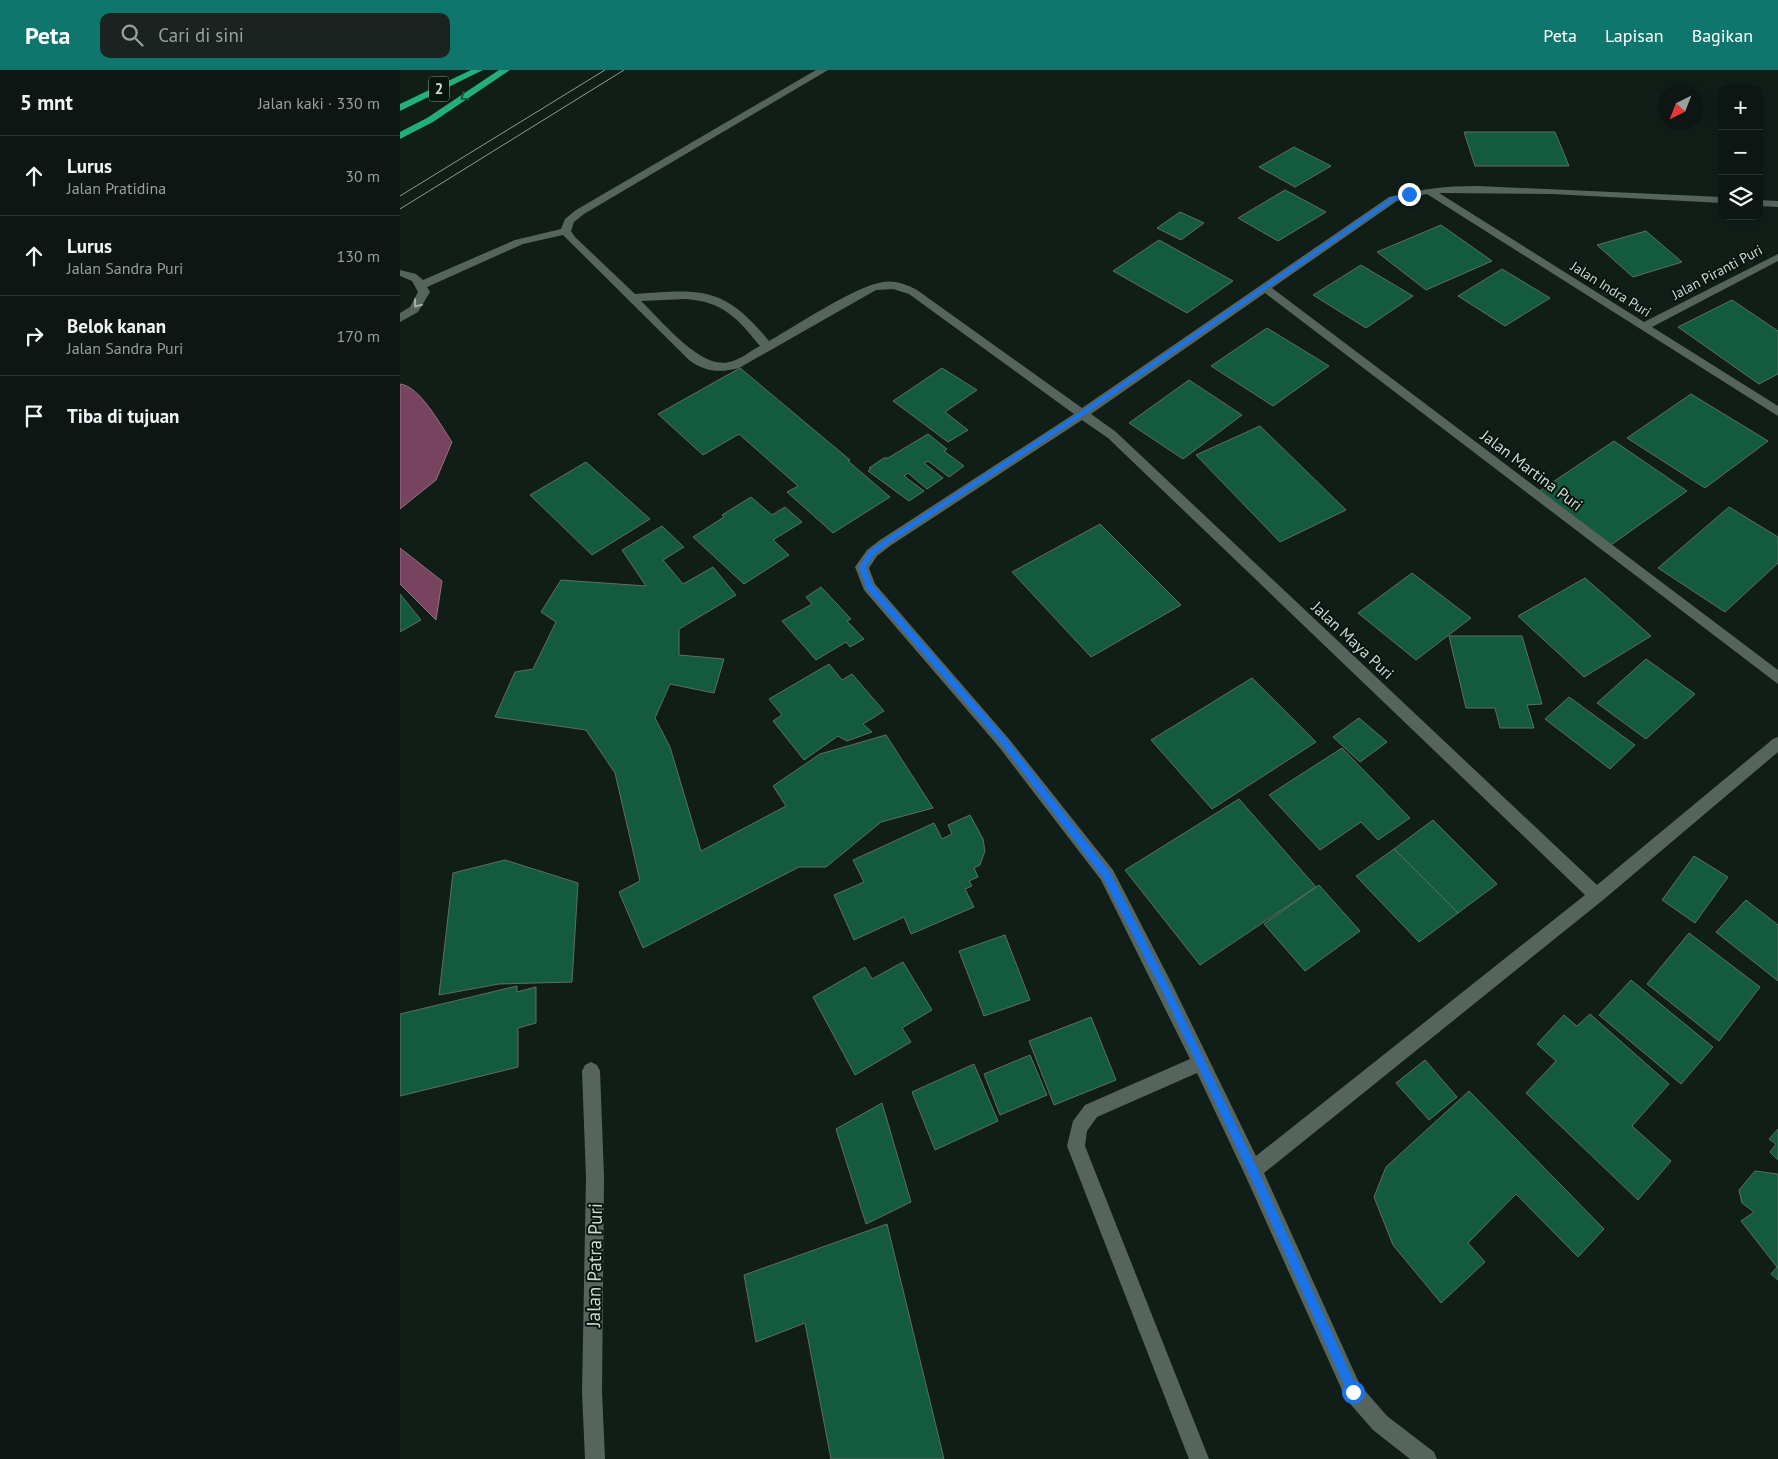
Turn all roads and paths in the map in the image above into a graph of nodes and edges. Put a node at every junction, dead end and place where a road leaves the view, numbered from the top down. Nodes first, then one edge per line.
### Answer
1 (478, 70) edge
2 (505, 70) edge
3 (823, 70) edge
4 (400, 108) edge
5 (400, 136) edge
6 (1429, 191) junction
7 (1718, 200) edge
8 (1763, 202) edge
9 (1778, 204) edge
10 (566, 231) junction
11 (1778, 257) edge
12 (400, 274) edge
13 (422, 285) junction
14 (1266, 288) junction
15 (632, 298) junction
16 (400, 318) edge
17 (1644, 327) junction
18 (767, 347) junction
19 (1778, 412) edge
20 (1082, 414) junction
21 (1778, 678) edge
22 (1778, 743) edge
23 (1597, 895) junction
24 (1200, 1063) junction
25 (592, 1071) dead end
26 (1252, 1170) junction
27 (595, 1459) edge
28 (1199, 1459) edge
29 (1427, 1459) edge

1 - 4 highway, 2
2 -> 5 highway
3 - 10 street
6 - 7 street
6 - 14 street
6 - 17 street, Jalan Indra Puri
8 - 9 street
10 - 13 street
10 - 15 street, Jalan Maya Puri
11 - 17 street, Jalan Piranti Puri
12 - 13 street
13 -> 16 street
14 - 20 street
14 - 21 street, Jalan Martina Puri
15 - 18 street
15 - 18 street, Jalan Maya Puri
17 - 19 street, Jalan Indra Puri
18 - 20 street, Jalan Maya Puri
20 - 23 street, Jalan Maya Puri
20 - 24 street
22 - 23 street
23 - 26 street
24 - 26 street
24 - 28 street
25 - 27 street, Jalan Patra Puri
26 - 29 street

